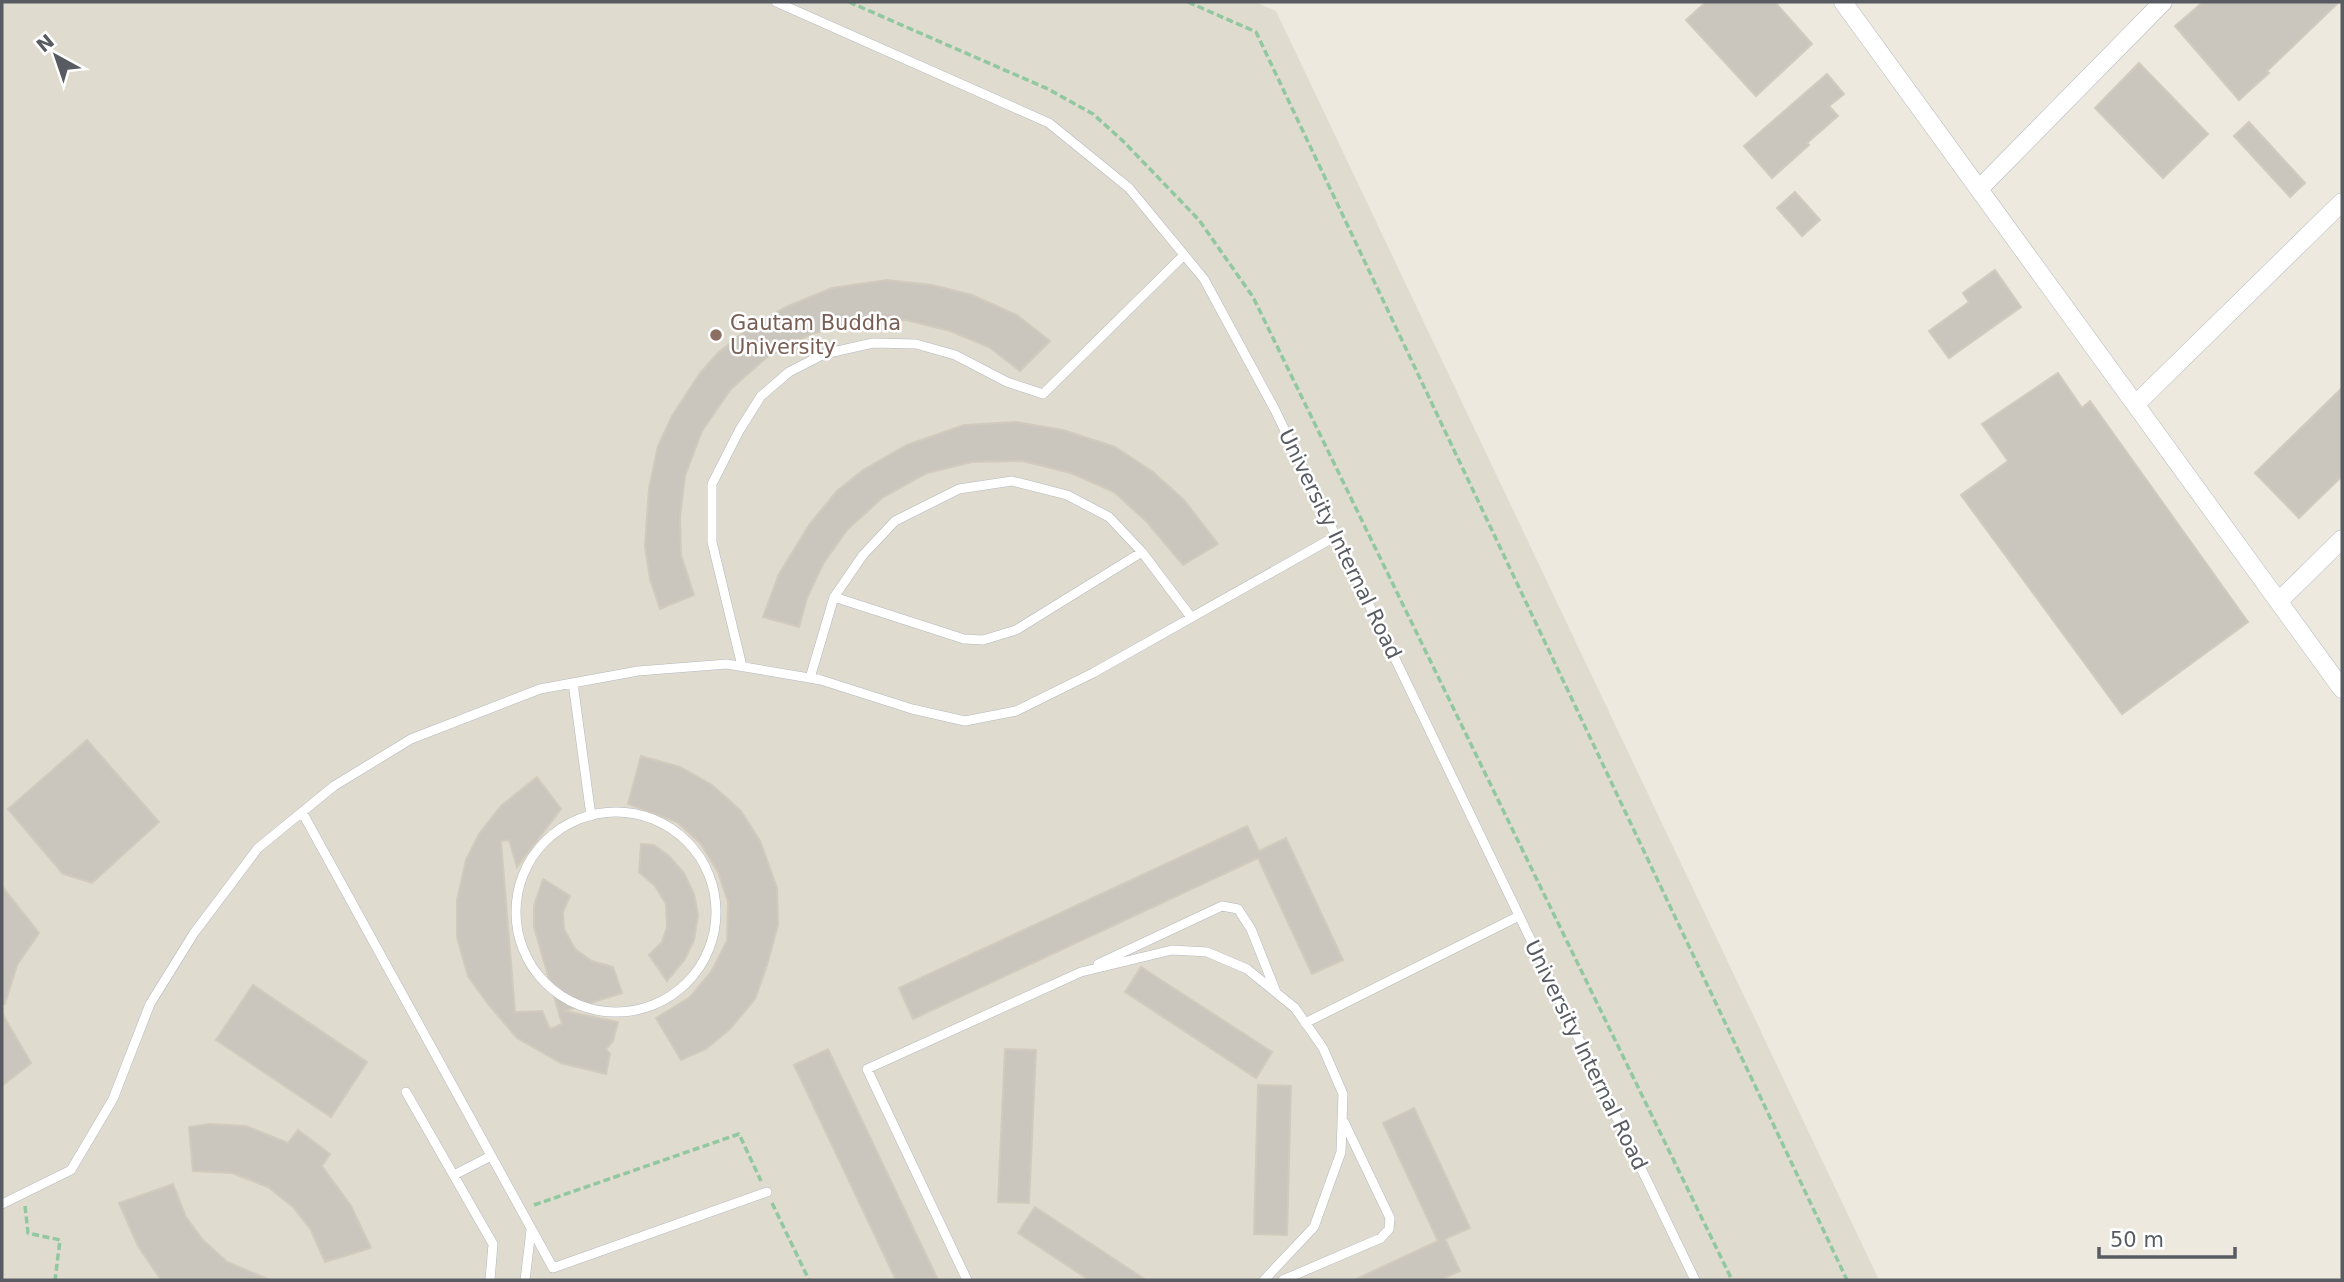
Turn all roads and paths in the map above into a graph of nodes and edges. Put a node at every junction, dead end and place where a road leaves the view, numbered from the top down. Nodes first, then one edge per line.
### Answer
1 (776, 2) edge
2 (1188, 2) edge
3 (1843, 2) edge
4 (2164, 2) edge
5 (1979, 188) junction
6 (2342, 202) edge
7 (1184, 255) junction
8 (2136, 404) junction
9 (1336, 536) junction
10 (2342, 539) edge
11 (1142, 552) junction
12 (834, 597) junction
13 (2279, 601) junction
14 (1191, 617) junction
15 (742, 666) junction
16 (810, 678) junction
17 (573, 683) junction
18 (2342, 689) edge
19 (302, 812) junction
20 (591, 816) junction
21 (1519, 916) junction
22 (1081, 972) junction
23 (1276, 992) junction
24 (1305, 1023) junction
25 (406, 1092) dead end
26 (1342, 1119) junction
27 (491, 1156) junction
28 (454, 1175) junction
29 (767, 1192) junction
30 (23, 1194) junction
31 (2, 1204) edge
32 (520, 1210) junction
33 (531, 1230) junction
34 (55, 1280) edge
35 (490, 1280) edge
36 (525, 1280) edge
37 (809, 1280) edge
38 (967, 1280) edge
39 (1264, 1280) edge
40 (1283, 1280) edge
41 (1695, 1280) edge
42 (1847, 1280) edge

1 - 7 lane, University Internal Road
2 - 42 path
3 - 5 street
4 - 5 street
5 - 8 street
6 - 8 street
7 - 9 lane, University Internal Road
7 - 15 lane
8 - 13 street
9 - 14 lane
9 - 21 lane, University Internal Road
10 - 13 street
11 - 12 lane
11 - 12 lane
11 - 14 lane
12 - 16 lane
13 - 18 street
14 - 16 lane
15 - 16 lane
15 - 17 lane
17 - 19 lane
17 - 20 lane
19 - 27 lane
19 - 30 lane
20 - 20 lane
21 - 24 lane
21 - 41 lane, University Internal Road
22 - 23 lane
22 - 23 lane
22 - 38 lane
23 - 24 lane
24 - 26 lane
25 - 28 lane
26 - 39 lane
26 - 40 lane
27 - 28 lane
27 - 32 lane
28 - 35 lane
29 - 32 path
29 - 33 lane
29 - 37 path
30 - 31 lane
30 - 34 path
32 - 33 lane
33 - 36 lane

